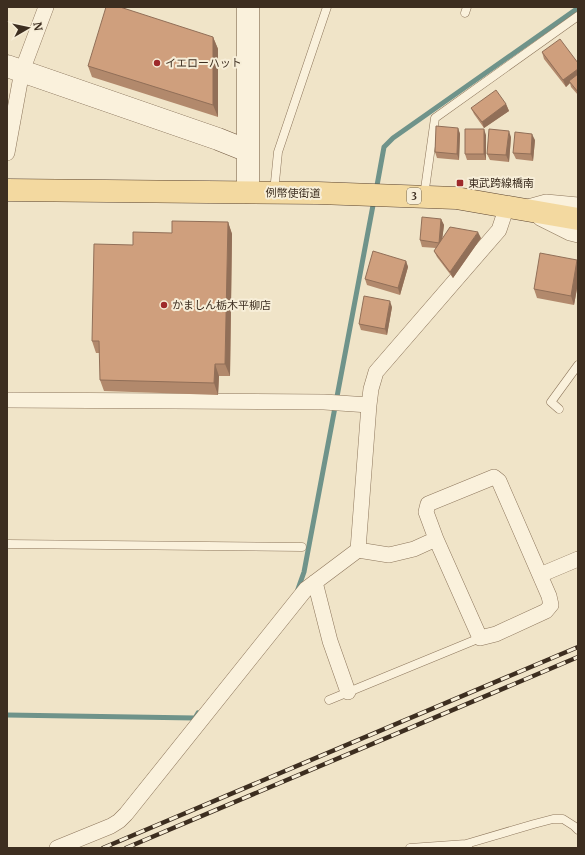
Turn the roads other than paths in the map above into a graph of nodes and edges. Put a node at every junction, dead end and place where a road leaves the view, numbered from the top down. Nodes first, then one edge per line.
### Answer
1 (46, 7) edge
2 (248, 7) edge
3 (327, 7) edge
4 (578, 16) edge
5 (15, 68) edge
6 (248, 151) junction
7 (7, 153) edge
8 (7, 190) edge
9 (248, 192) junction
10 (274, 192) junction
11 (424, 197) junction
12 (578, 205) edge
13 (513, 208) junction
14 (578, 219) edge
15 (578, 235) edge
16 (578, 365) edge
17 (7, 400) edge
18 (369, 404) junction
19 (559, 409) dead end
20 (436, 539) junction
21 (7, 544) edge
22 (302, 547) dead end
23 (358, 550) junction
24 (578, 558) edge
25 (540, 575) junction
26 (315, 582) junction
27 (480, 638) junction
28 (348, 692) junction
29 (328, 700) dead end
30 (578, 830) edge
31 (468, 846) edge
32 (57, 848) edge
33 (410, 848) edge

1 - 5 street
2 - 6 street
3 - 10 lane
4 - 11 lane
5 - 6 street
5 - 7 street
6 - 9 street
8 - 9 main road, 例幣使街道 / 3
9 - 10 main road, 例幣使街道 / 3
10 - 11 main road, 例幣使街道 / 3
11 - 13 main road, 例幣使街道 / 3
12 - 13 street
13 - 14 main road, 例幣使街道 / 3
13 - 15 street
13 - 18 street
16 - 19 lane
17 - 18 street
18 - 23 street
20 - 23 street
20 - 25 street
20 - 27 street
21 - 22 lane
23 - 26 street
24 - 25 street
25 - 27 street
26 - 28 street
26 - 32 street
27 - 28 lane
28 - 29 lane
30 - 31 lane
31 - 33 lane

